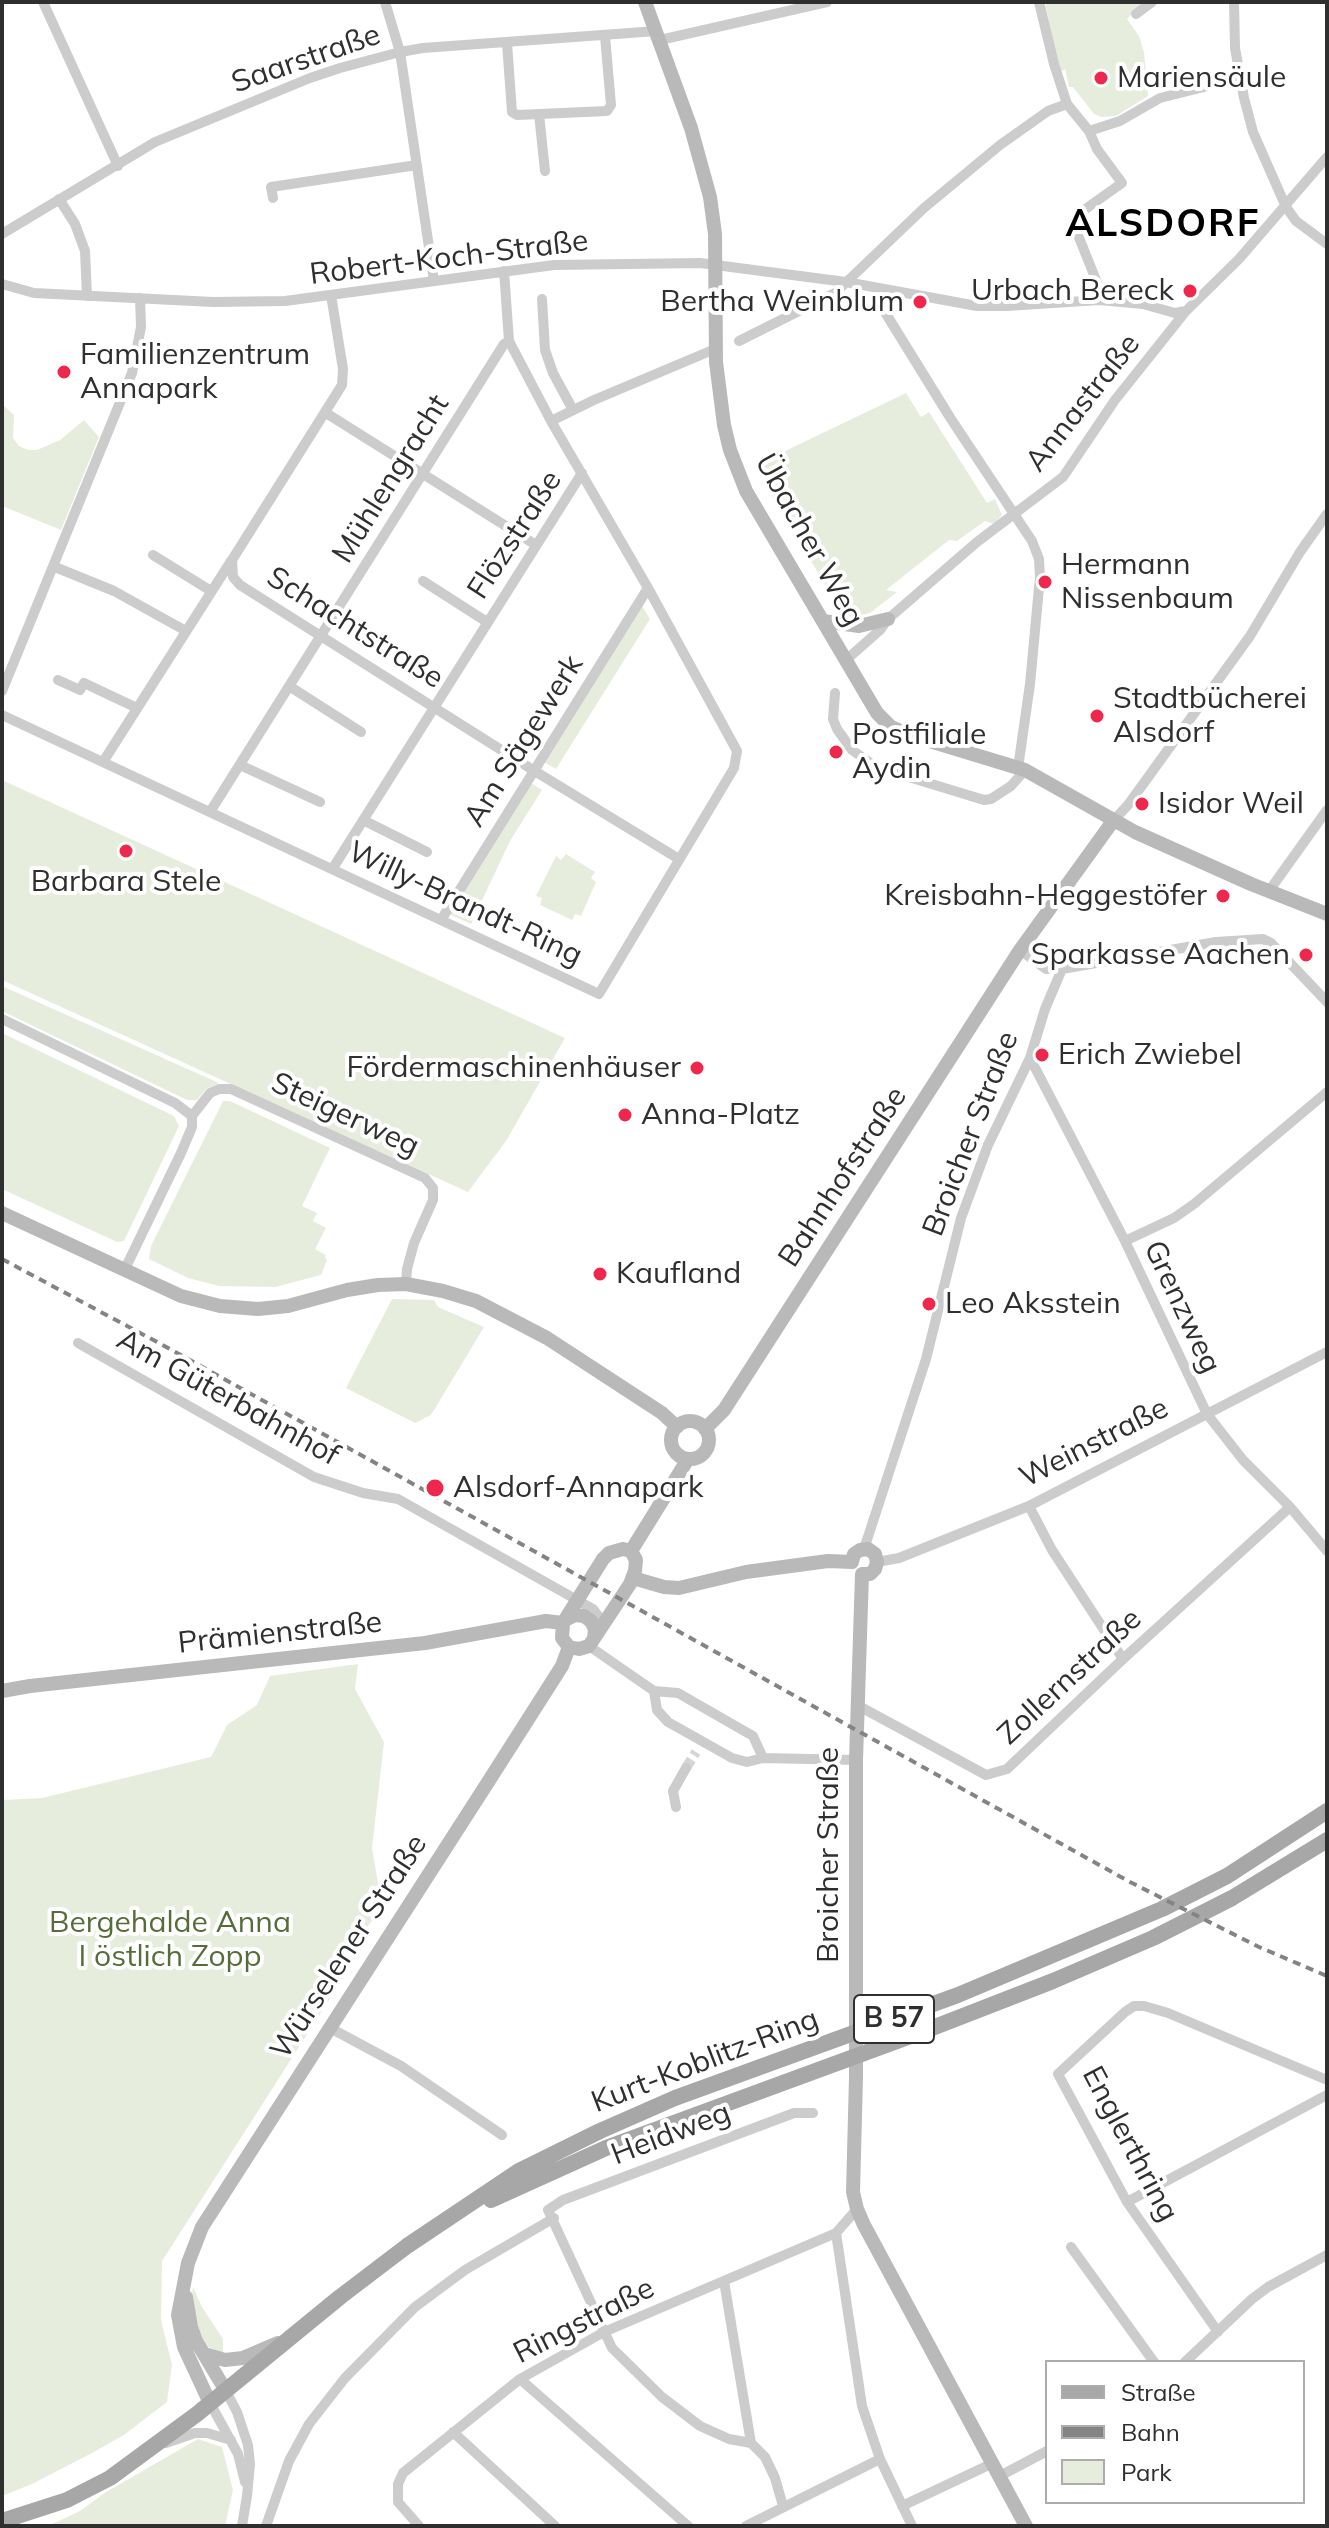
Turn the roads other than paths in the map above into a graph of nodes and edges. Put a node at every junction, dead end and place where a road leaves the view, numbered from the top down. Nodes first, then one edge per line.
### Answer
1 (43, 2) edge
2 (385, 2) edge
3 (645, 2) edge
4 (827, 2) edge
5 (1039, 2) edge
6 (1152, 2) edge
7 (1234, 2) edge
8 (1136, 14) dead end
9 (659, 35) junction
10 (605, 36) junction
11 (507, 43) junction
12 (400, 52) junction
13 (1240, 78) junction
14 (1067, 104) junction
15 (539, 114) junction
16 (1089, 131) junction
17 (1327, 157) edge
18 (417, 165) junction
19 (118, 166) junction
20 (545, 171) dead end
21 (273, 198) dead end
22 (59, 199) junction
23 (1286, 207) junction
24 (2, 234) edge
25 (1327, 244) edge
26 (715, 264) junction
27 (504, 271) junction
28 (434, 281) junction
29 (846, 282) junction
30 (2, 284) edge
31 (331, 295) junction
32 (87, 296) junction
33 (140, 298) junction
34 (542, 299) dead end
35 (1099, 300) junction
36 (883, 309) dead end
37 (1186, 311) junction
38 (509, 341) junction
39 (739, 341) dead end
40 (715, 349) junction
41 (573, 410) junction
42 (326, 413) junction
43 (551, 421) junction
44 (422, 473) junction
45 (582, 473) junction
46 (1327, 514) edge
47 (1014, 515) junction
48 (536, 545) junction
49 (153, 555) dead end
50 (232, 560) junction
51 (55, 567) junction
52 (423, 581) dead end
53 (648, 588) junction
54 (211, 591) junction
55 (888, 619) junction
56 (823, 621) junction
57 (487, 622) junction
58 (186, 631) junction
59 (322, 635) junction
60 (846, 660) junction
61 (58, 680) dead end
62 (289, 686) junction
63 (2, 691) edge
64 (835, 693) dead end
65 (434, 706) junction
66 (137, 708) junction
67 (2, 715) edge
68 (361, 732) dead end
69 (103, 762) junction
70 (240, 765) junction
71 (1022, 769) junction
72 (533, 770) junction
73 (320, 802) dead end
74 (210, 812) junction
75 (1325, 812) edge
76 (363, 820) junction
77 (1113, 821) junction
78 (427, 852) dead end
79 (679, 859) junction
80 (333, 868) junction
81 (1269, 891) junction
82 (1327, 914) edge
83 (441, 920) junction
84 (1020, 950) junction
85 (1062, 969) junction
86 (1327, 1002) edge
87 (2, 1019) edge
88 (1030, 1058) junction
89 (1327, 1092) edge
90 (192, 1116) junction
91 (2, 1213) edge
92 (1125, 1241) junction
93 (124, 1271) junction
94 (406, 1284) junction
95 (78, 1343) dead end
96 (1327, 1352) edge
97 (1207, 1414) junction
98 (677, 1427) junction
99 (705, 1429) junction
100 (688, 1459) junction
101 (1029, 1506) junction
102 (1290, 1507) junction
103 (864, 1549) junction
104 (631, 1551) junction
105 (1327, 1551) edge
106 (852, 1562) junction
107 (877, 1562) junction
108 (862, 1574) junction
109 (633, 1578) junction
110 (578, 1599) junction
111 (565, 1621) junction
112 (595, 1637) junction
113 (569, 1647) junction
114 (1123, 1659) junction
115 (2, 1691) edge
116 (654, 1691) junction
117 (857, 1705) junction
118 (702, 1742) junction
119 (696, 1752) tunnel mouth
120 (763, 1758) junction
121 (856, 1760) junction
122 (686, 1768) tunnel mouth
123 (676, 1807) dead end
124 (1327, 1811) edge
125 (1327, 1840) edge
126 (330, 2028) junction
127 (856, 2032) junction
128 (856, 2056) junction
129 (1327, 2080) edge
130 (1327, 2095) edge
131 (813, 2113) dead end
132 (502, 2135) dead end
133 (1127, 2202) junction
134 (857, 2209) junction
135 (551, 2214) junction
136 (456, 2215) junction
137 (836, 2233) junction
138 (1071, 2247) dead end
139 (1327, 2255) edge
140 (185, 2281) junction
141 (724, 2281) junction
142 (604, 2332) junction
143 (1218, 2332) junction
144 (289, 2338) junction
145 (204, 2354) junction
146 (1153, 2360) edge
147 (1187, 2360) edge
148 (520, 2379) junction
149 (226, 2391) junction
150 (210, 2403) junction
151 (453, 2432) junction
152 (231, 2440) junction
153 (751, 2443) junction
154 (152, 2448) junction
155 (1045, 2452) edge
156 (880, 2459) junction
157 (995, 2470) junction
158 (247, 2496) junction
159 (783, 2506) junction
160 (902, 2506) junction
161 (2, 2521) edge
162 (242, 2526) edge
163 (266, 2526) edge
164 (419, 2526) edge
165 (555, 2526) edge
166 (688, 2526) edge
167 (746, 2526) edge
168 (912, 2526) edge
169 (1026, 2526) edge

1 - 19 street
2 - 12 street
3 - 9 main road, Übacher Weg
4 - 9 street, Saarstraße
5 - 14 street
6 - 8 street
7 - 13 street
9 - 10 street, Saarstraße
9 - 26 main road, Übacher Weg
10 - 11 street, Saarstraße
10 - 15 street
11 - 12 street, Saarstraße
11 - 15 street
12 - 18 street
12 - 19 street, Saarstraße
13 - 16 street
13 - 23 street
14 - 16 street
14 - 29 street
15 - 20 street
16 - 35 street
17 - 23 street, Annastraße
18 - 21 street
18 - 28 street
19 - 22 street, Saarstraße
22 - 24 street, Saarstraße
22 - 32 street
23 - 25 street
23 - 37 street, Annastraße
26 - 27 street, Robert-Koch-Straße
26 - 29 street, Robert-Koch-Straße
26 - 40 main road, Übacher Weg
27 - 28 street, Robert-Koch-Straße
27 - 38 street, Willy-Brandt-Ring
28 - 31 street, Robert-Koch-Straße
29 - 35 street, Robert-Koch-Straße
29 - 39 street
30 - 32 street, Robert-Koch-Straße
31 - 33 street, Robert-Koch-Straße
31 - 42 street, Schachtstraße
32 - 33 street, Robert-Koch-Straße
33 - 51 street
34 - 41 street
35 - 37 street, Robert-Koch-Straße
36 - 47 street
37 - 47 street, Annastraße
38 - 43 street, Willy-Brandt-Ring
38 - 44 street, Mühlengracht
40 - 41 street
40 - 56 main road, Übacher Weg
41 - 43 street
42 - 44 street
42 - 50 street, Schachtstraße
43 - 45 street, Willy-Brandt-Ring
44 - 48 street
44 - 59 street, Mühlengracht
45 - 48 street, Flözstraße
45 - 53 street, Willy-Brandt-Ring
46 - 77 street
47 - 55 street, Annastraße
47 - 71 street
48 - 57 street, Flözstraße
49 - 54 street
50 - 54 street
50 - 59 street, Schachtstraße
51 - 58 street
51 - 63 street
52 - 57 street, Flözstraße
53 - 72 street, Am Sägewerk
53 - 79 street, Willy-Brandt-Ring
54 - 58 street
55 - 56 main road
55 - 60 street, Annastraße
56 - 60 main road, Übacher Weg
57 - 65 street, Flözstraße
58 - 66 street
59 - 62 street, Mühlengracht
59 - 65 street, Schachtstraße
60 - 71 main road, Übacher Weg
61 - 66 street
62 - 68 street
62 - 70 street, Mühlengracht
64 - 71 street
65 - 72 street, Schachtstraße
65 - 76 street, Flözstraße
66 - 69 street
67 - 69 street, Willy-Brandt-Ring
69 - 74 street, Willy-Brandt-Ring
70 - 73 street
70 - 74 street, Mühlengracht
71 - 77 main road, Übacher Weg
72 - 79 street, Schachtstraße
72 - 83 street, Am Sägewerk
74 - 80 street, Willy-Brandt-Ring
75 - 81 street
76 - 78 street
76 - 80 street, Flözstraße
77 - 81 main road, Übacher Weg
77 - 84 main road, Bahnhofstraße
79 - 83 street, Willy-Brandt-Ring
80 - 83 street, Willy-Brandt-Ring
81 - 82 main road, Übacher Weg
84 - 85 street
84 - 99 main road, Bahnhofstraße
85 - 86 street
85 - 88 street, Broicher Straße
87 - 90 street
88 - 92 street, Grenzweg
88 - 103 street, Broicher Straße
89 - 92 street
90 - 93 street, Steigerweg
90 - 94 street, Steigerweg
91 - 93 main road
92 - 97 street, Grenzweg
93 - 94 main road
94 - 98 main road
95 - 110 street, Am Güterbahnhof
96 - 97 street, Weinstraße
97 - 101 street, Weinstraße
97 - 102 street, Grenzweg
98 - 99 main road
98 - 100 main road
99 - 100 main road
100 - 104 main road
101 - 107 street, Weinstraße
101 - 114 street
102 - 105 street, Grenzweg
102 - 114 street, Zollernstraße
103 - 106 main road
103 - 107 main road
104 - 109 main road
104 - 110 main road
106 - 108 main road
106 - 109 main road
107 - 108 main road
108 - 117 main road, Broicher Straße
109 - 112 main road
110 - 111 main road
110 - 112 street, Am Güterbahnhof
111 - 112 main road
111 - 113 main road
111 - 115 main road, Prämienstraße
112 - 113 main road
112 - 116 street, Am Güterbahnhof
113 - 126 main road, Würselener Straße
114 - 117 street, Zollernstraße
116 - 118 street
116 - 120 street
117 - 121 main road, Broicher Straße
118 - 119 street
118 - 120 street
120 - 121 street
121 - 127 main road, Broicher Straße
122 - 123 street
124 - 127 main road, Kurt-Koblitz-Ring / B 57
125 - 128 main road, Kurt-Koblitz-Ring / B 57
126 - 132 street
126 - 140 main road, Würselener Straße
127 - 128 main road, Broicher Straße
127 - 136 main road, Kurt-Koblitz-Ring / B 57
128 - 134 main road, Broicher Straße
128 - 136 main road, Kurt-Koblitz-Ring / B 57
129 - 133 street, Englerthring
130 - 133 street
131 - 135 street, Heidweg
133 - 143 street, Englerthring
134 - 137 street, Ringstraße
134 - 157 main road, Broicher Straße
135 - 142 street
135 - 163 street, Heidweg
136 - 144 main road, Kurt-Koblitz-Ring / B 57
137 - 141 street, Ringstraße
137 - 156 street
138 - 146 street
139 - 143 street
140 - 145 main road, Würselener Straße
140 - 150 main road, Würselener Straße
141 - 142 street, Ringstraße
141 - 153 street
142 - 148 street, Ringstraße
142 - 153 street
143 - 147 street
144 - 145 main road
144 - 149 main road, Kurt-Koblitz-Ring / B 57
145 - 149 main road, Würselener Straße
148 - 151 street, Ringstraße
148 - 166 street
149 - 150 main road, B 57
149 - 158 street
150 - 152 street
150 - 154 main road, B 57
151 - 164 street, Ringstraße
151 - 165 street
152 - 154 street
152 - 158 street
153 - 159 street
154 - 161 main road, B 57
155 - 157 street
156 - 159 street
156 - 160 street
157 - 160 street
157 - 169 main road, Broicher Straße
158 - 162 street
159 - 167 street
160 - 168 street

